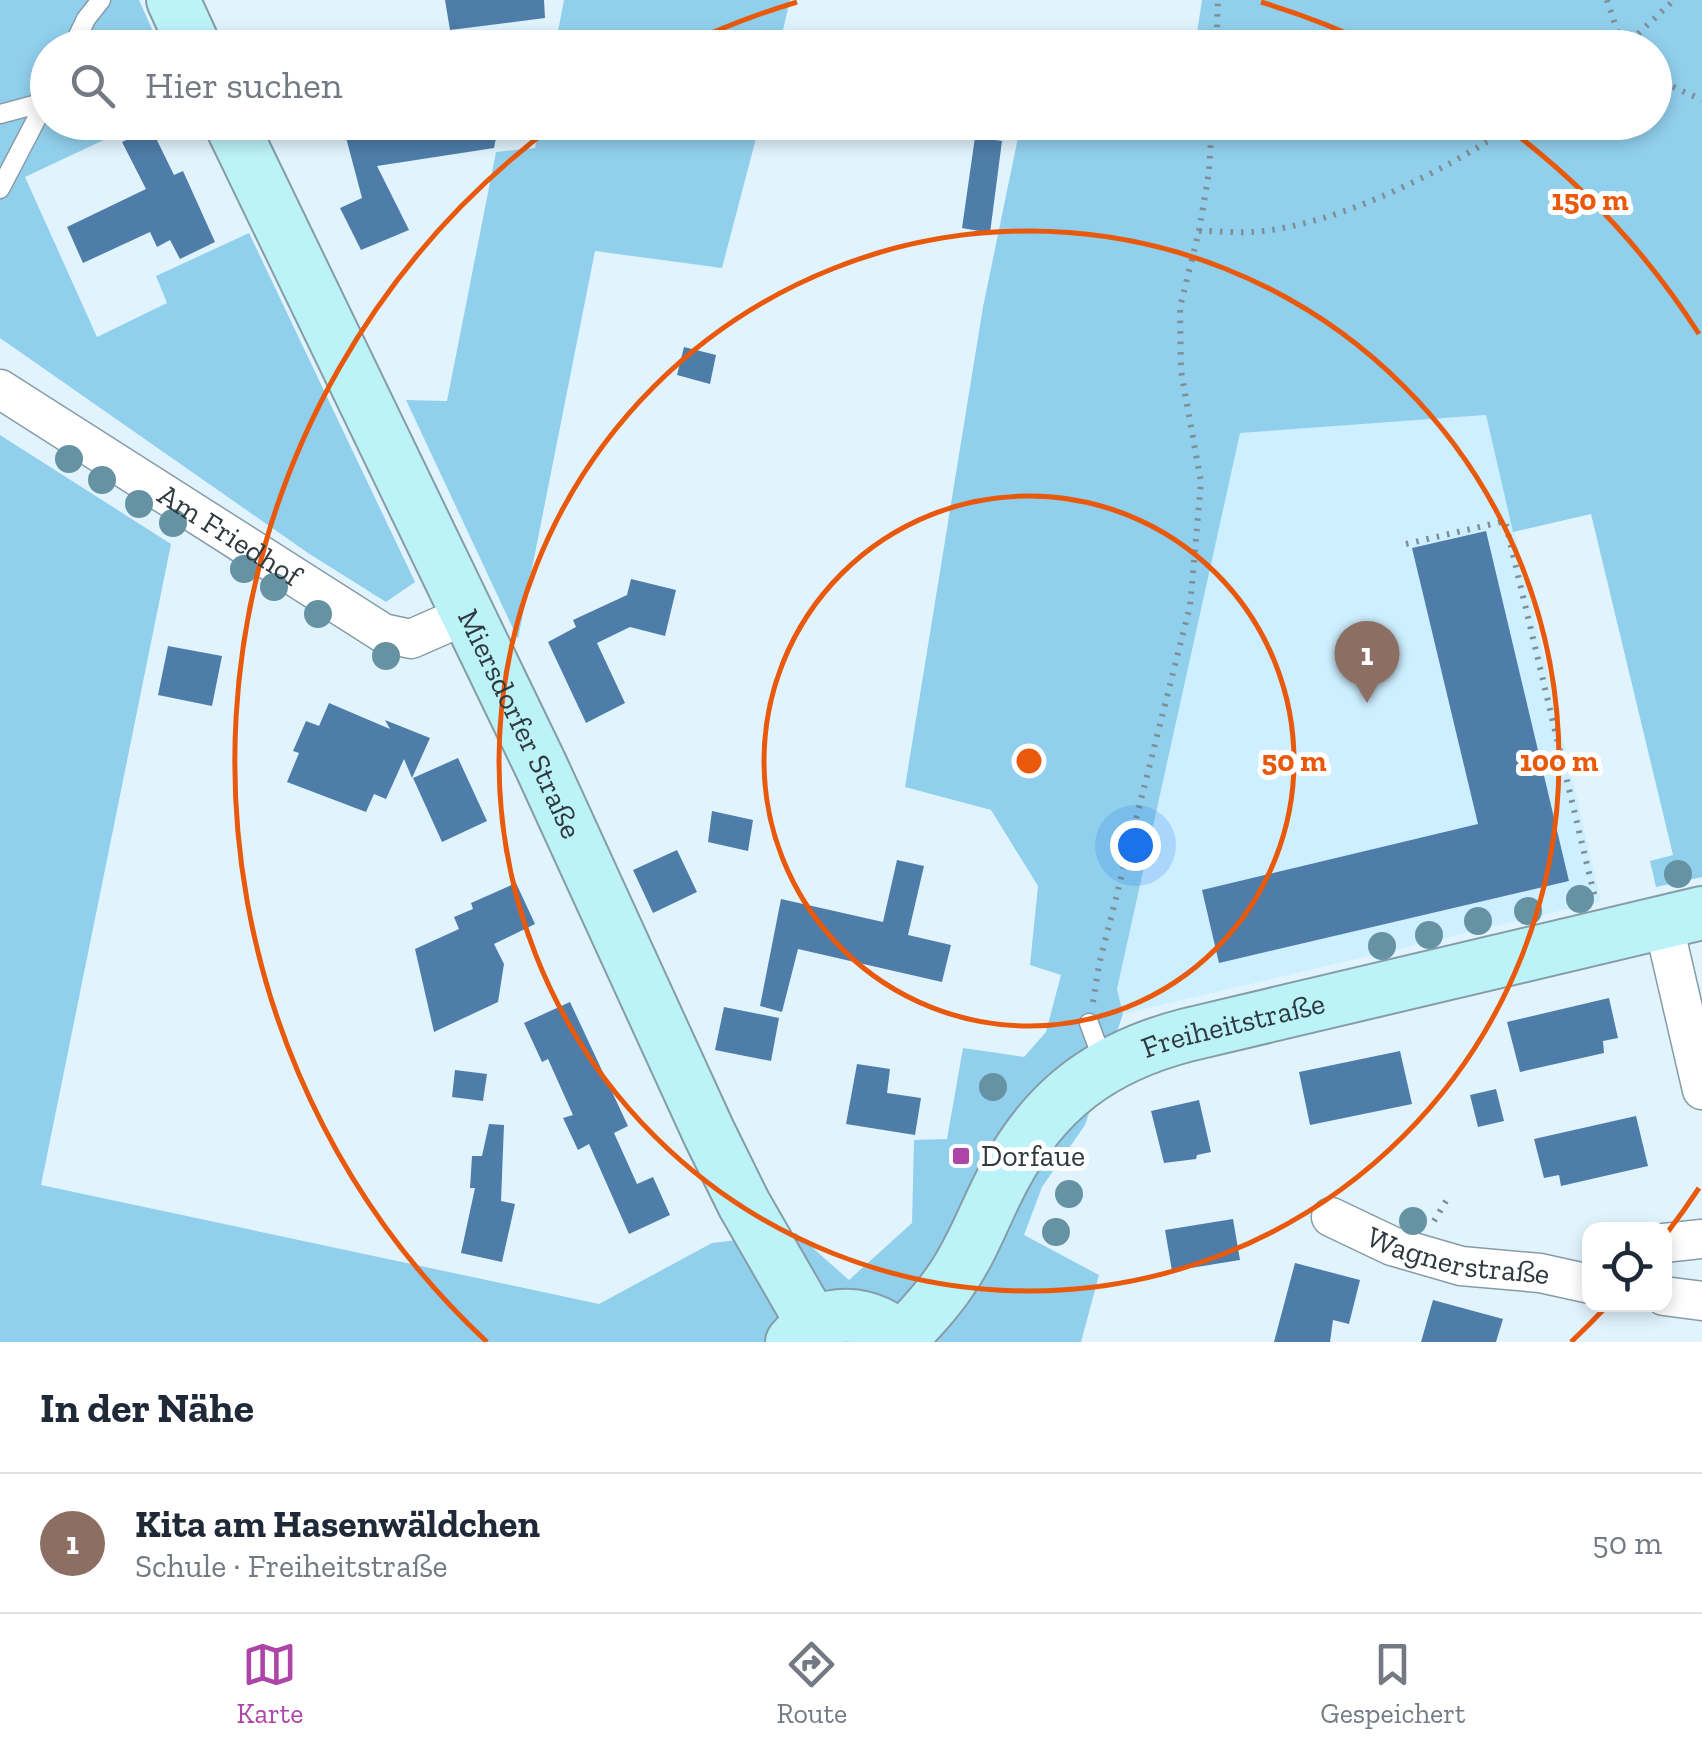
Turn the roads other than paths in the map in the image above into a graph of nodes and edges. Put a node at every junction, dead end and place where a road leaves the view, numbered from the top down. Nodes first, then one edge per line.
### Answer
1 (101, 0) edge
2 (173, 0) edge
3 (80, 30) edge
4 (187, 30) edge
5 (30, 105) edge
6 (0, 114) edge
7 (30, 131) edge
8 (239, 140) edge
9 (0, 189) edge
10 (0, 389) edge
11 (468, 614) junction
12 (1682, 917) edge
13 (1702, 1090) edge
14 (1332, 1217) dead end
15 (1702, 1239) edge
16 (1672, 1242) edge
17 (1582, 1260) edge
18 (1540, 1273) junction
19 (1582, 1282) edge
20 (1672, 1297) edge
21 (1702, 1301) edge
22 (803, 1333) edge
23 (902, 1340) edge

1 - 3 lane
2 - 4 street
5 - 6 lane
7 - 9 lane
8 - 11 street, Miersdorfer Straße
10 - 11 street, Am Friedhof
11 - 22 street, Miersdorfer Straße
12 - 13 street
12 - 23 street, Freiheitstraße
14 - 18 street, Wagnerstraße
15 - 16 street
17 - 18 street
18 - 19 street, Wagnerstraße
20 - 21 street
22 - 23 street

